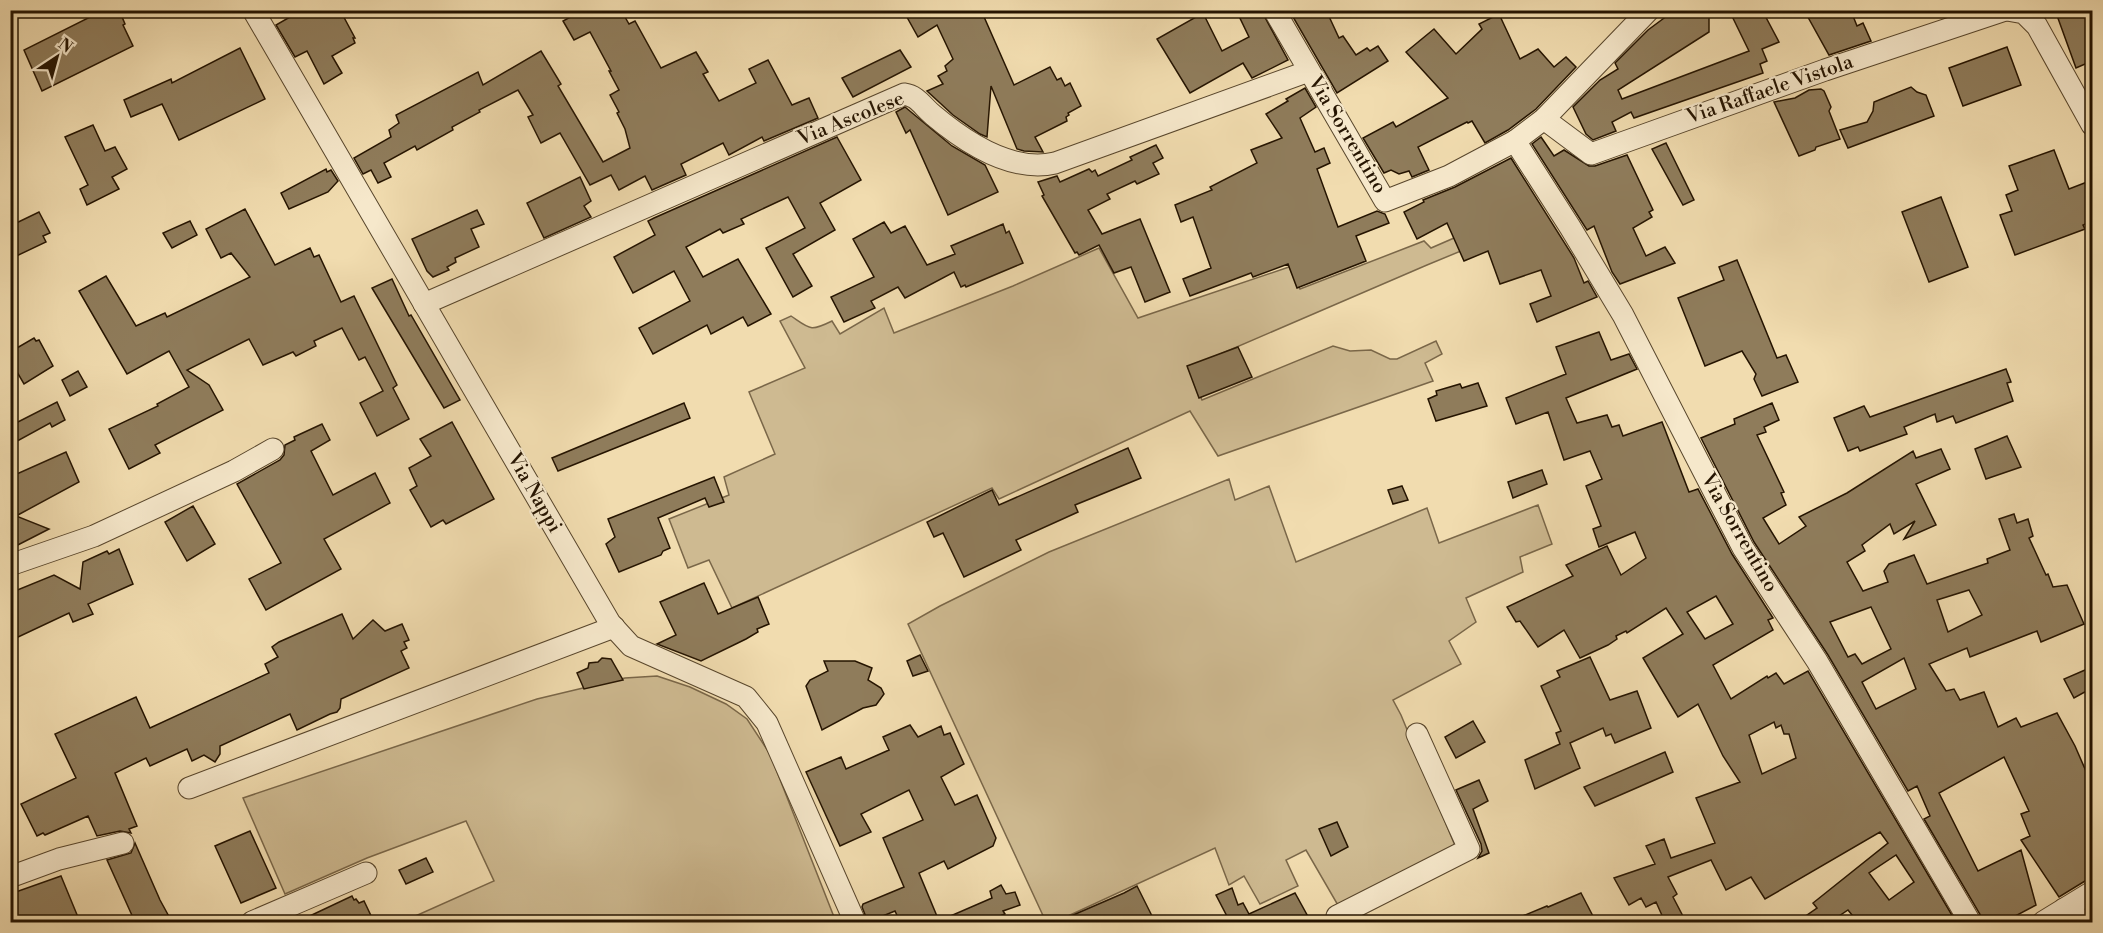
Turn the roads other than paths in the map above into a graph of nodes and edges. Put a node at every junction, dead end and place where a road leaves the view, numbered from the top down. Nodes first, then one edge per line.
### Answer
1 (253, 10) edge
2 (1274, 10) edge
3 (1649, 10) edge
4 (2006, 10) edge
5 (1309, 71) junction
6 (1544, 120) junction
7 (2092, 125) edge
8 (1515, 141) junction
9 (424, 304) junction
10 (273, 449) dead end
11 (10, 565) edge
12 (614, 627) junction
13 (1417, 734) dead end
14 (189, 788) dead end
15 (123, 843) dead end
16 (366, 873) dead end
17 (10, 877) edge
18 (2092, 892) edge
19 (2064, 909) junction
20 (252, 922) edge
21 (855, 922) edge
22 (1341, 922) edge
23 (1970, 922) edge
24 (2043, 922) edge
25 (2085, 922) edge

1 - 9 street, Via Nappi
2 - 5 street, Via Sorrentino
3 - 6 street, Via Sorrentino
4 - 6 street, Via Raffaele Vistola
4 - 7 street, Via Raffaele Vistola
5 - 8 street, Via Sorrentino
5 - 9 street, Via Ascolese
6 - 8 street, Via Sorrentino
8 - 23 street, Via Sorrentino
9 - 12 street, Via Nappi
10 - 11 street
12 - 14 street
12 - 21 street, Via Nappi
13 - 22 street
15 - 17 street
16 - 20 street
18 - 19 street
19 - 24 street
19 - 25 street

